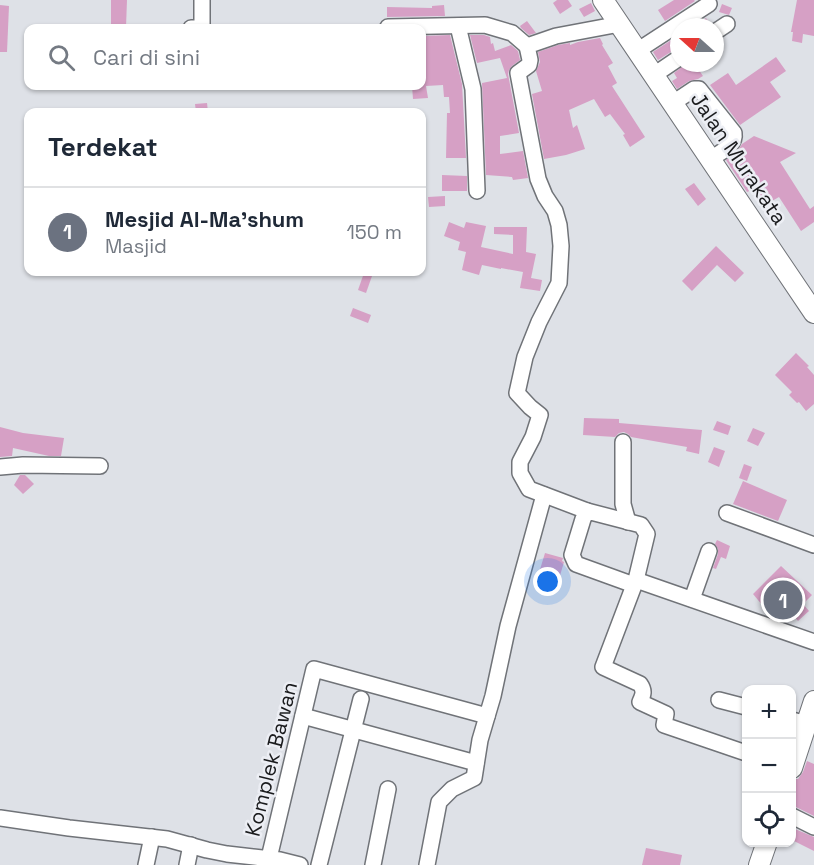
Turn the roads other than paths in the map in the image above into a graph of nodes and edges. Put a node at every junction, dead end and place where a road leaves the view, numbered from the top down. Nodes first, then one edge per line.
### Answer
1 (202, 0) edge
2 (603, 0) edge
3 (709, 3) dead end
4 (202, 24) edge
5 (620, 24) junction
6 (426, 26) edge
7 (458, 26) junction
8 (528, 46) junction
9 (637, 51) junction
10 (670, 64) edge
11 (654, 75) junction
12 (673, 103) junction
13 (711, 159) junction
14 (477, 191) dead end
15 (814, 313) edge
16 (624, 442) dead end
17 (100, 466) dead end
18 (0, 467) edge
19 (544, 495) junction
20 (587, 511) junction
21 (728, 513) dead end
22 (628, 522) junction
23 (814, 545) edge
24 (709, 551) dead end
25 (635, 582) junction
26 (692, 599) junction
27 (814, 642) edge
28 (362, 699) dead end
29 (719, 700) dead end
30 (814, 700) edge
31 (742, 706) edge
32 (303, 716) junction
33 (487, 716) junction
34 (799, 722) edge
35 (354, 729) junction
36 (796, 742) edge
37 (742, 751) edge
38 (476, 763) junction
39 (388, 789) dead end
40 (0, 818) edge
41 (796, 818) edge
42 (814, 826) edge
43 (152, 837) junction
44 (191, 845) junction
45 (766, 847) edge
46 (268, 858) junction
47 (146, 865) edge
48 (187, 865) edge
49 (300, 865) edge
50 (319, 865) edge
51 (373, 865) edge
52 (427, 865) edge
53 (759, 865) edge

1 - 4 street
2 - 5 main road, Jalan Murakata
3 - 9 street
5 - 8 street
5 - 9 main road, Jalan Murakata
6 - 7 street
7 - 8 street
7 - 14 street
8 - 19 street
9 - 11 main road, Jalan Murakata
10 - 11 street
11 - 12 main road, Jalan Murakata
12 - 13 main road, Jalan Murakata
12 - 13 street
13 - 15 main road, Jalan Murakata
16 - 22 street
17 - 18 street
19 - 20 street
19 - 33 street
20 - 22 street
20 - 25 street
21 - 23 street
22 - 25 street
24 - 26 street
25 - 26 street
25 - 37 street
26 - 27 street
28 - 35 street
29 - 31 street
30 - 34 main road
32 - 33 street, Komplek Bawan
32 - 35 street
32 - 46 street, Komplek Bawan
33 - 38 street
34 - 36 main road
35 - 38 street
35 - 50 street
38 - 52 street
39 - 51 street
40 - 43 street, Komplek Bawan
41 - 42 street
43 - 44 street, Komplek Bawan
43 - 47 street
44 - 46 street, Komplek Bawan
44 - 48 street
45 - 53 main road
46 - 49 street, Komplek Bawan

